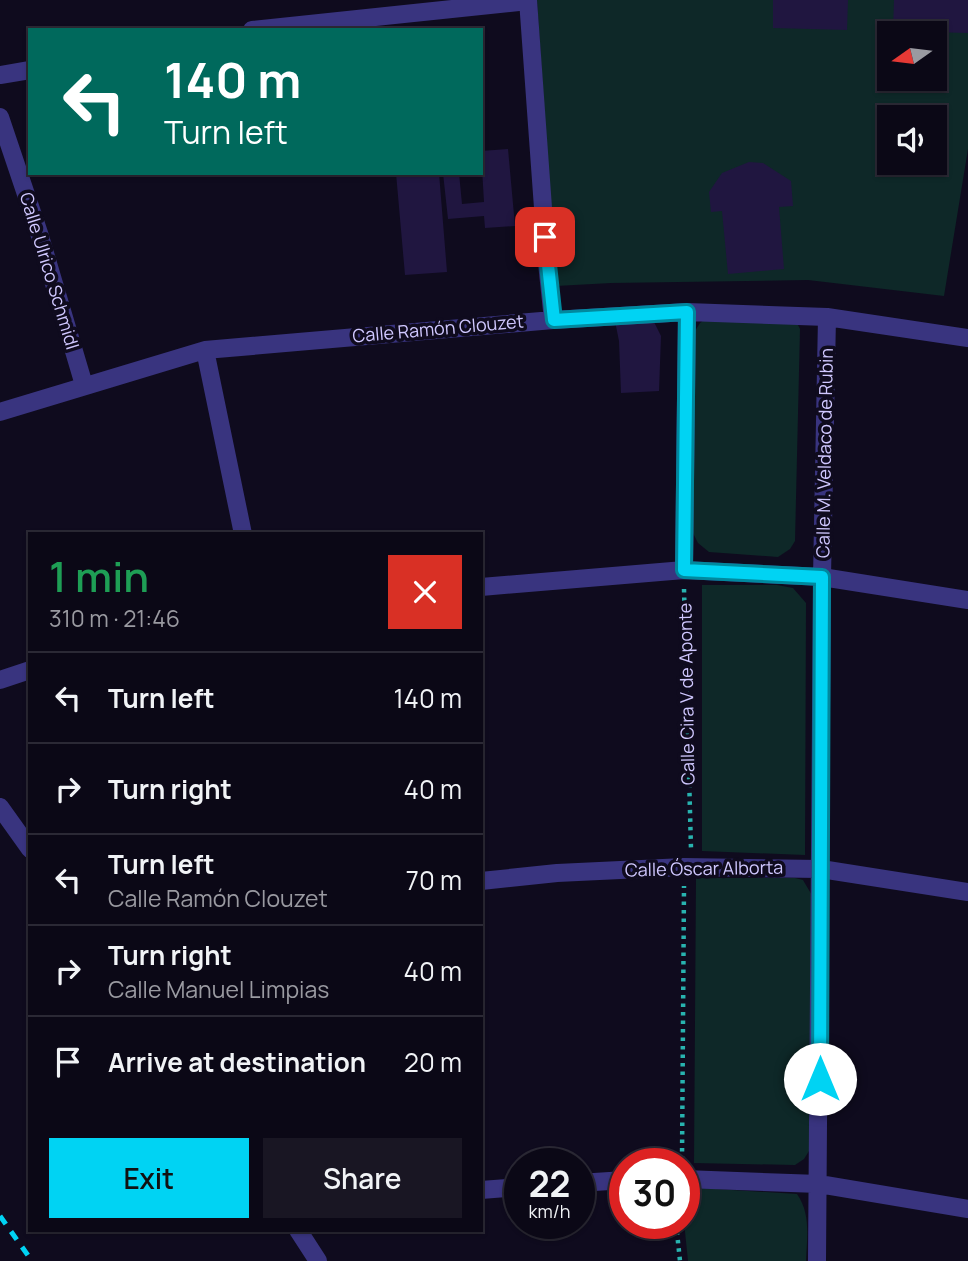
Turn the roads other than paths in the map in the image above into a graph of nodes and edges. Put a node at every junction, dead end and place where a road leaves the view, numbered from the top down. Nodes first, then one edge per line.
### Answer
1 (528, 1) edge
2 (271, 28) edge
3 (28, 70) edge
4 (0, 75) edge
5 (0, 117) edge
6 (687, 312) junction
7 (827, 317) junction
8 (554, 320) junction
9 (968, 338) edge
10 (205, 350) junction
11 (84, 385) junction
12 (0, 412) edge
13 (243, 532) edge
14 (684, 570) junction
15 (822, 577) junction
16 (483, 587) edge
17 (968, 600) edge
18 (28, 671) edge
19 (0, 681) edge
20 (0, 807) edge
21 (28, 846) edge
22 (821, 869) junction
23 (483, 881) edge
24 (968, 892) edge
25 (700, 1180) edge
26 (819, 1184) junction
27 (504, 1189) edge
28 (483, 1190) edge
29 (968, 1209) edge
30 (299, 1232) edge
31 (318, 1261) edge
32 (817, 1261) edge

1 - 2 street
1 - 8 street
3 - 4 street
5 - 11 street, Calle Ulrico Schmidl
6 - 7 street, Calle Ramón Clouzet
6 - 8 street, Calle Ramón Clouzet
6 - 14 street
7 - 9 street, Calle Ramón Clouzet
7 - 15 street, Calle M. Veldaco de Rubin
8 - 10 street, Calle Ramón Clouzet
10 - 11 street, Calle Ramón Clouzet
10 - 13 street
11 - 12 street, Calle Ramón Clouzet
14 - 15 street
14 - 16 street
15 - 17 street
15 - 22 street, Calle M. Veldaco de Rubin
18 - 19 street
20 - 21 street
22 - 23 street, Calle Óscar Alborta
22 - 24 street, Calle Óscar Alborta
22 - 26 street, Calle M. Veldaco de Rubin
25 - 26 street
26 - 29 street
26 - 32 street, Calle M. Veldaco de Rubin
27 - 28 street
30 - 31 street

